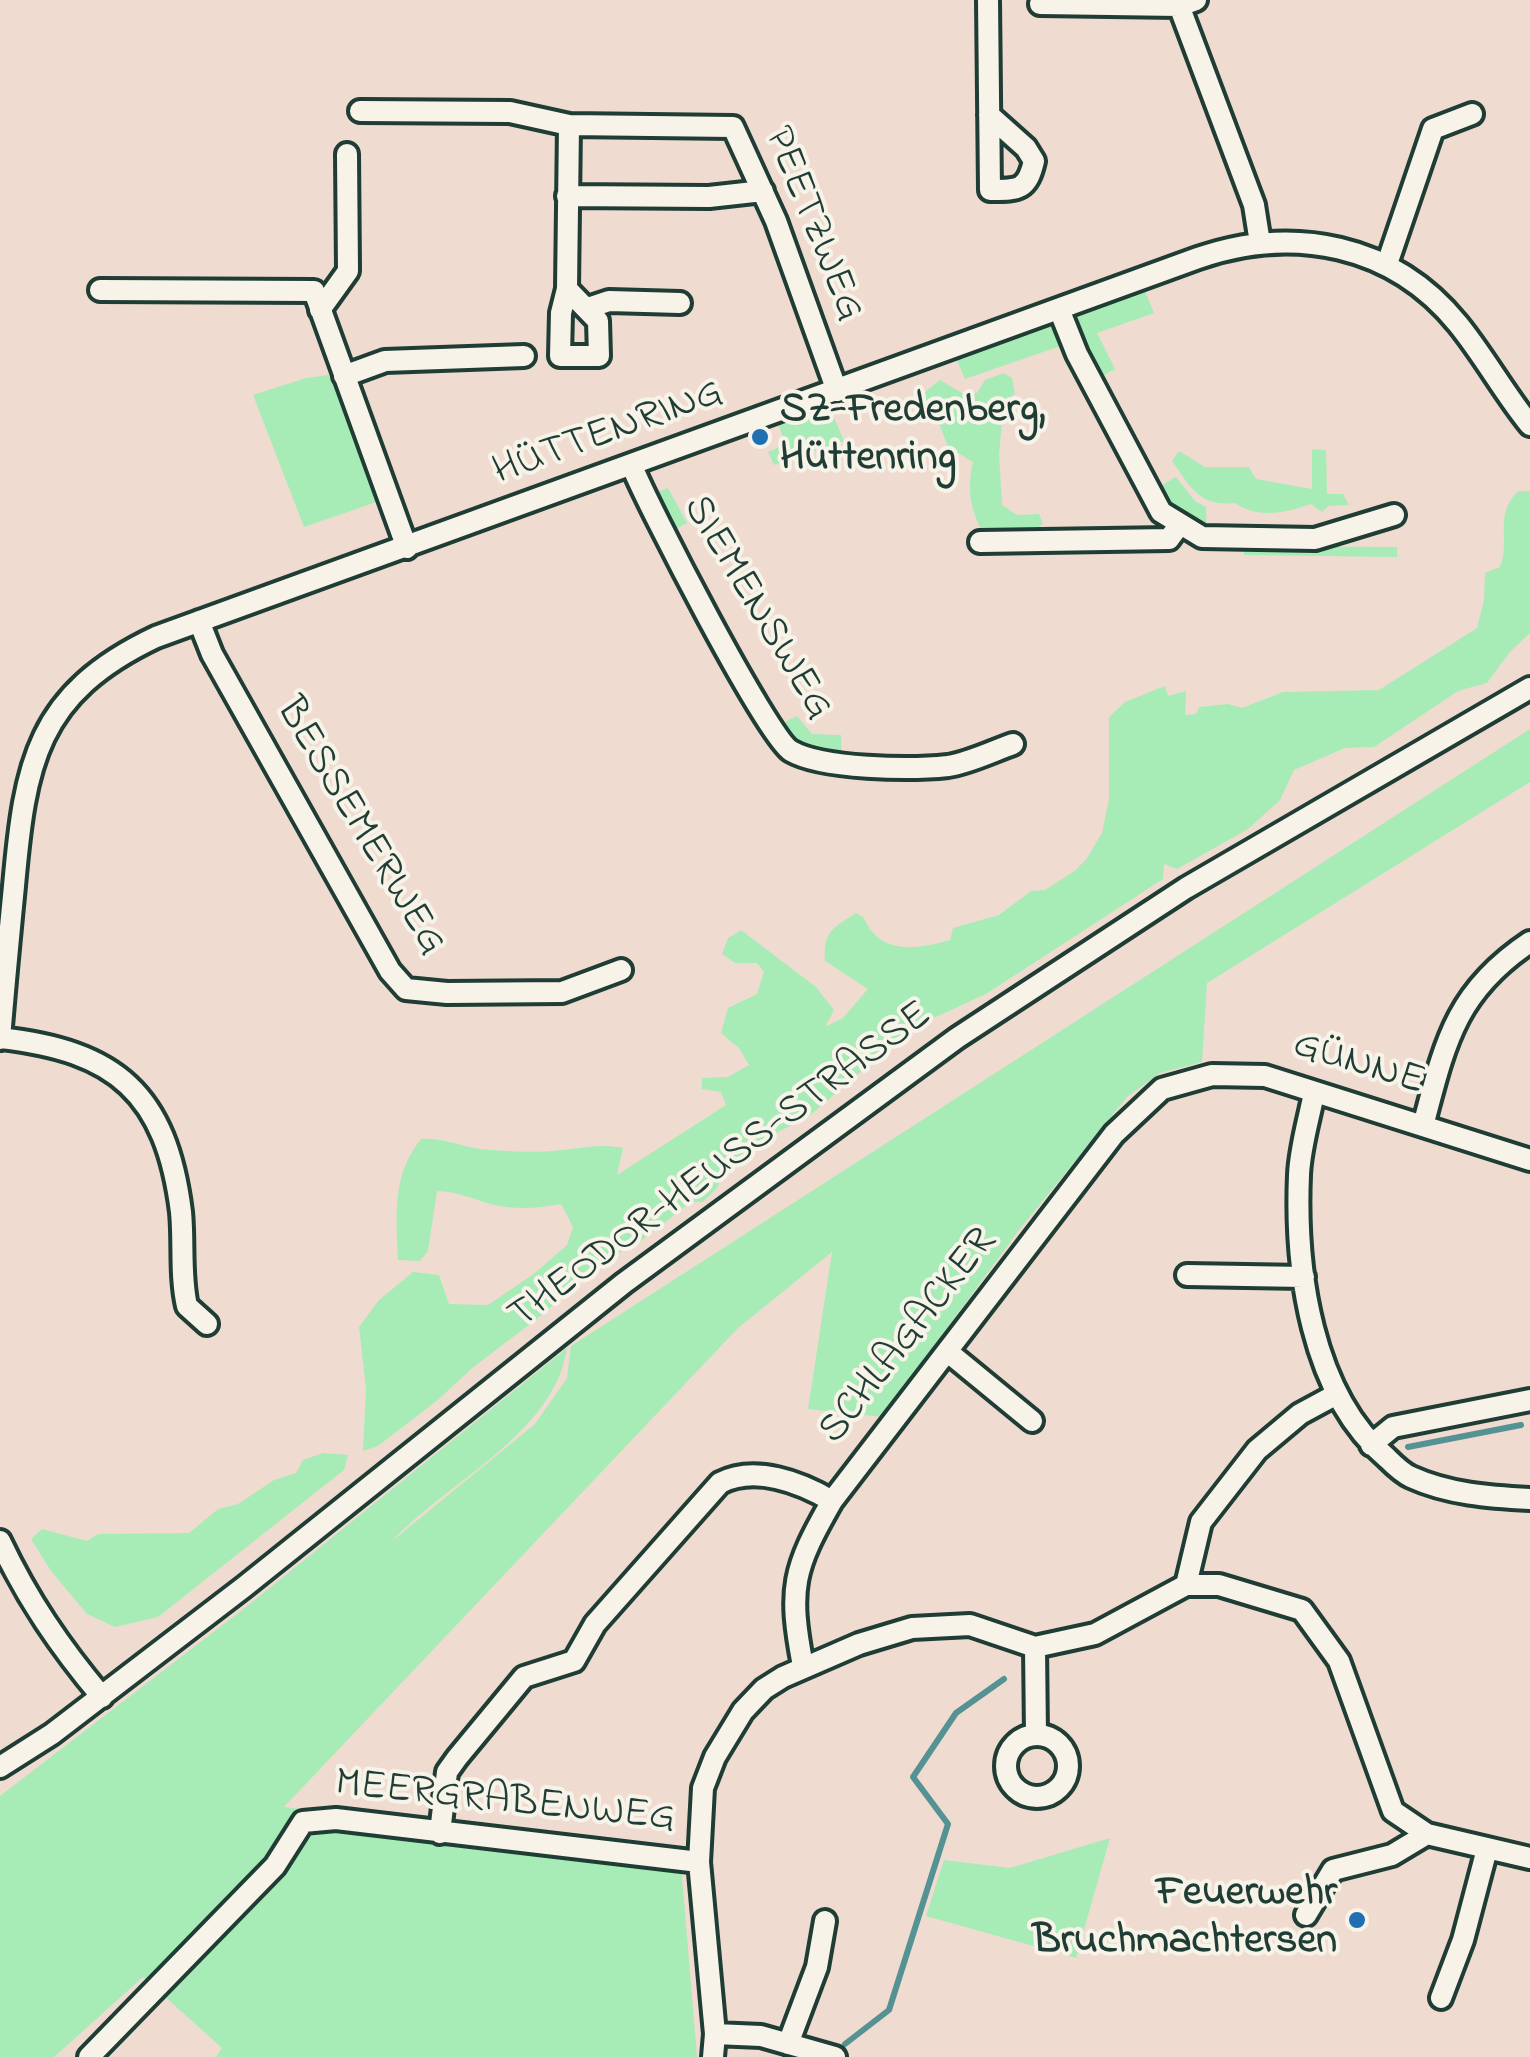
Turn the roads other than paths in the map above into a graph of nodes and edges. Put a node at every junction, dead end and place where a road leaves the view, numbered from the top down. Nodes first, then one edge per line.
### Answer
1 (988, 0) edge
2 (1184, 2) edge
3 (1040, 4) dead end
4 (360, 111) dead end
5 (1472, 114) dead end
6 (989, 115) dead end
7 (569, 125) junction
8 (346, 154) dead end
9 (763, 190) junction
10 (567, 196) junction
11 (1260, 242) junction
12 (1387, 264) junction
13 (567, 289) junction
14 (100, 290) dead end
15 (317, 301) junction
16 (680, 303) dead end
17 (588, 308) junction
18 (1059, 309) junction
19 (524, 356) dead end
20 (344, 376) junction
21 (837, 391) junction
22 (1528, 424) edge
23 (632, 466) junction
24 (1394, 515) dead end
25 (1180, 524) junction
26 (980, 542) dead end
27 (407, 548) junction
28 (198, 621) junction
29 (1530, 688) edge
30 (1013, 744) dead end
31 (1530, 942) edge
32 (621, 970) dead end
33 (0, 1038) edge
34 (1162, 1089) joint
35 (1314, 1092) junction
36 (1422, 1126) junction
37 (1530, 1160) edge
38 (1188, 1275) dead end
39 (1304, 1277) junction
40 (207, 1324) dead end
41 (948, 1352) junction
42 (1337, 1394) junction
43 (1530, 1400) edge
44 (1032, 1421) dead end
45 (1371, 1445) junction
46 (1530, 1499) edge
47 (832, 1501) junction
48 (0, 1541) edge
49 (1186, 1586) junction
50 (1035, 1647) junction
51 (804, 1666) junction
52 (102, 1697) junction
53 (1036, 1735) dead end
54 (0, 1767) edge
55 (440, 1833) junction
56 (1427, 1834) junction
57 (1488, 1850) junction
58 (1530, 1858) edge
59 (699, 1862) junction
60 (1306, 1915) dead end
61 (825, 1921) dead end
62 (1440, 1998) dead end
63 (715, 2034) junction
64 (788, 2044) junction
65 (89, 2057) edge
66 (714, 2057) edge
67 (835, 2057) edge

1 - 6 street
2 - 3 street
2 - 11 street
4 - 7 street, PEETZWEG
5 - 12 street
7 - 9 street, PEETZWEG
7 - 10 street
8 - 15 street
9 - 10 street
9 - 21 street, PEETZWEG
10 - 13 street
11 - 12 street, HÜTTENRING
11 - 18 street, HÜTTENRING
12 - 22 street, HÜTTENRING
13 - 17 street
13 - 17 street
14 - 15 street
15 - 20 street
16 - 17 street
18 - 21 street, HÜTTENRING
18 - 25 street
19 - 20 street
20 - 27 street
21 - 23 street, HÜTTENRING
23 - 27 street, HÜTTENRING
23 - 30 street, SIEMENSWEG
24 - 25 street
25 - 26 street
27 - 28 street, HÜTTENRING
28 - 32 street, BESSEMERWEG
28 - 33 street, HÜTTENRING
29 - 52 street, THEODOR-HEUSS-STRASSE
31 - 36 street
33 - 40 street
34 - 35 street, GÜNNE
34 - 41 street, SCHLAGACKER
35 - 36 street, GÜNNE
35 - 39 street
36 - 37 street, GÜNNE
38 - 39 street
39 - 42 street
41 - 44 street
41 - 47 street, SCHLAGACKER
42 - 45 street
42 - 49 street
43 - 45 street
45 - 46 street
47 - 51 street, SCHLAGACKER
47 - 55 street
48 - 52 street
49 - 50 street
49 - 56 street
50 - 51 street
50 - 53 street
51 - 59 street
52 - 54 street, THEODOR-HEUSS-STRASSE
55 - 59 street, MEERGRABENWEG
55 - 65 street, MEERGRABENWEG
56 - 57 street
56 - 60 street
57 - 58 street
57 - 62 street
59 - 63 street
61 - 64 street
63 - 64 street
63 - 66 street
64 - 67 street

